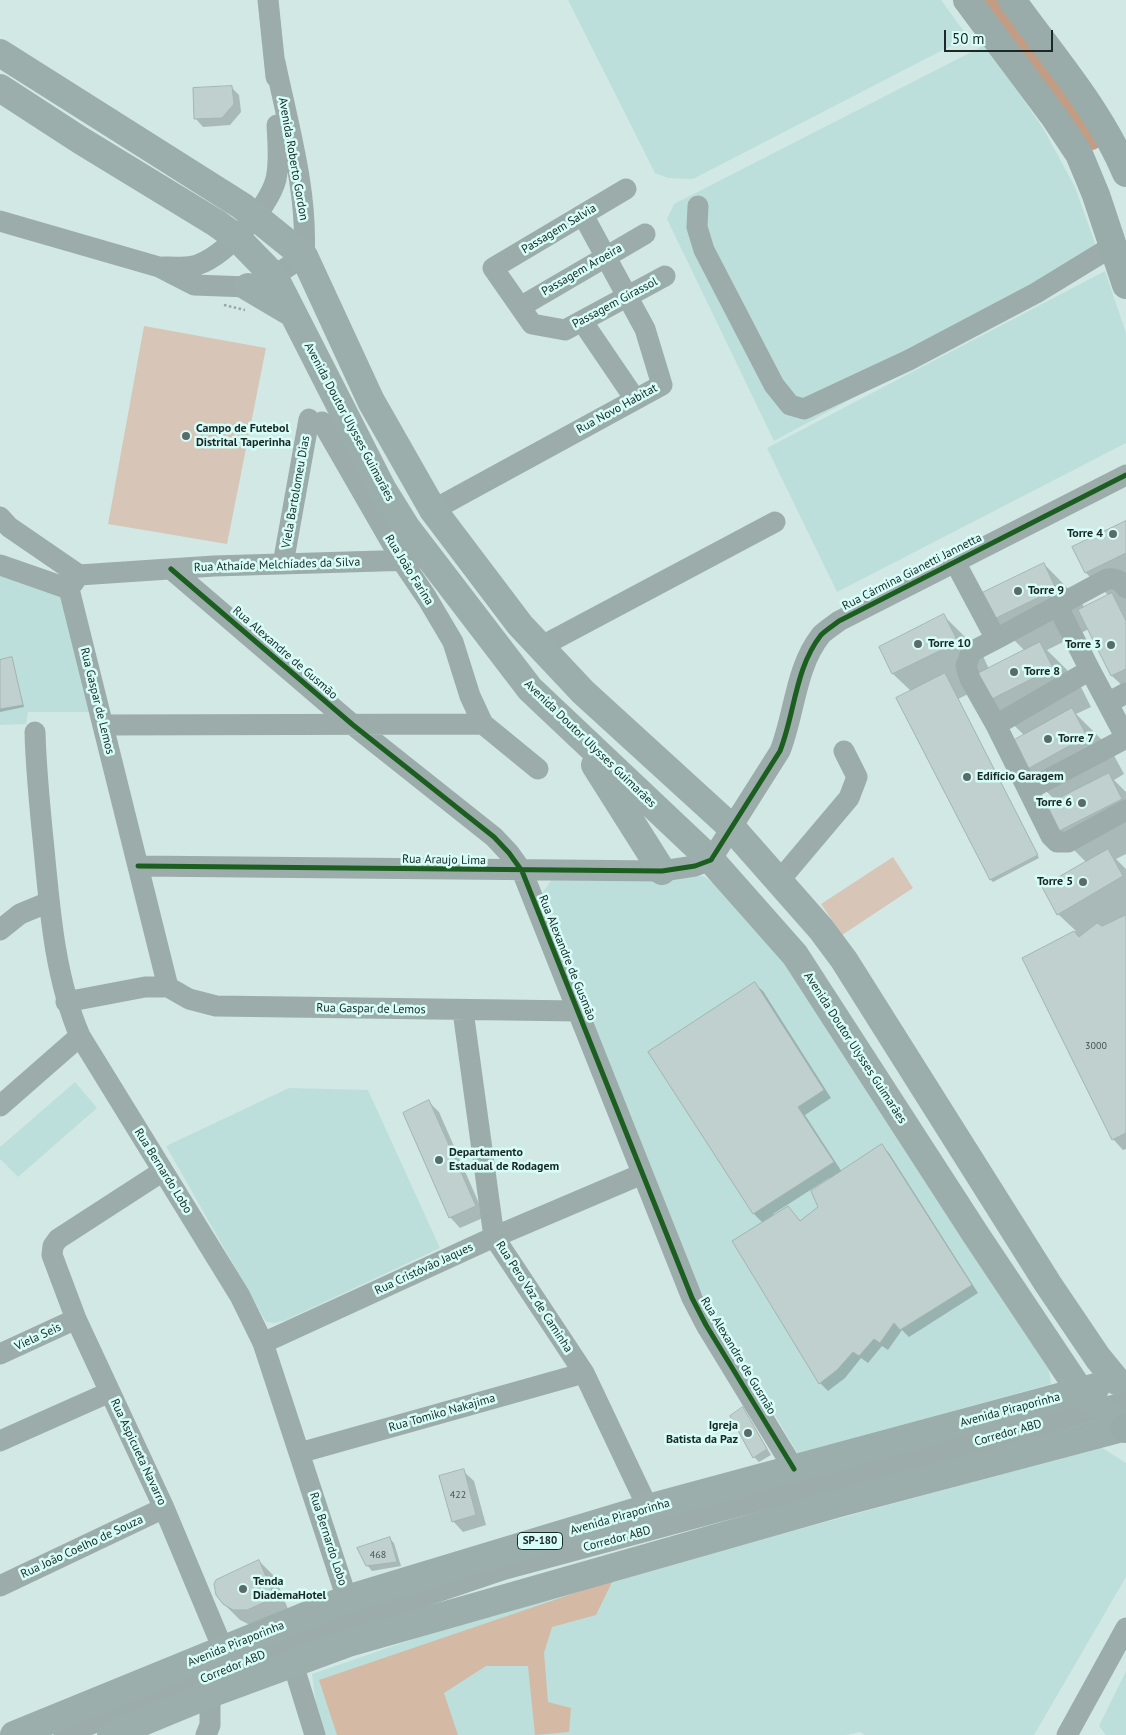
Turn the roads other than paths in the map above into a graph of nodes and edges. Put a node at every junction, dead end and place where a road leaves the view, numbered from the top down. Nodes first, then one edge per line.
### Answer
1 (268, 0) edge
2 (967, 0) edge
3 (1012, 0) edge
4 (0, 53) edge
5 (275, 62) junction
6 (0, 88) edge
7 (1126, 173) edge
8 (626, 189) dead end
9 (698, 206) dead end
10 (583, 215) junction
11 (256, 216) junction
12 (0, 221) edge
13 (645, 234) dead end
14 (227, 245) junction
15 (1113, 246) junction
16 (304, 256) junction
17 (606, 257) junction
18 (158, 266) junction
19 (274, 276) junction
20 (665, 276) dead end
21 (1126, 285) edge
22 (241, 287) junction
23 (628, 296) junction
24 (520, 307) junction
25 (292, 313) junction
26 (574, 326) junction
27 (635, 399) junction
28 (316, 420) joint
29 (1126, 475) edge
30 (433, 510) junction
31 (0, 517) edge
32 (775, 522) dead end
33 (431, 560) junction
34 (402, 561) junction
35 (955, 562) junction
36 (283, 564) junction
37 (0, 565) edge
38 (171, 569) junction
39 (74, 582) junction
40 (1126, 588) edge
41 (1056, 605) junction
42 (996, 639) junction
43 (540, 647) junction
44 (1090, 670) junction
45 (1117, 698) edge
46 (483, 724) junction
47 (103, 725) junction
48 (353, 725) junction
49 (996, 725) junction
50 (35, 732) dead end
51 (574, 732) junction
52 (1126, 738) edge
53 (844, 751) dead end
54 (538, 769) dead end
55 (1028, 790) junction
56 (1126, 810) edge
57 (732, 828) junction
58 (711, 860) junction
59 (138, 866) junction
60 (522, 871) junction
61 (662, 871) junction
62 (779, 881) junction
63 (49, 902) junction
64 (0, 930) edge
65 (168, 987) junction
66 (66, 1002) junction
67 (463, 1010) junction
68 (578, 1011) junction
69 (80, 1036) junction
70 (0, 1106) edge
71 (163, 1171) junction
72 (642, 1174) junction
73 (494, 1236) junction
74 (76, 1319) junction
75 (263, 1343) junction
76 (0, 1354) edge
77 (584, 1373) junction
78 (1080, 1391) junction
79 (110, 1392) junction
80 (1121, 1408) edge
81 (0, 1441) edge
82 (299, 1453) junction
83 (794, 1469) junction
84 (164, 1508) junction
85 (648, 1508) junction
86 (0, 1586) edge
87 (347, 1599) junction
88 (1126, 1628) edge
89 (223, 1649) junction
90 (293, 1664) junction
91 (210, 1694) junction
92 (32, 1732) edge
93 (64, 1735) edge
94 (111, 1735) edge
95 (206, 1735) edge
96 (315, 1735) edge
97 (1067, 1735) edge

1 - 5 street, Avenida Roberto Gordon
2 - 15 highway
3 - 7 highway
4 - 11 main road
5 - 11 street, Avenida Roberto Gordon
5 - 16 street, Avenida Roberto Gordon
6 - 14 main road, Avenida Doutor Ulysses Guimarães
8 - 10 street, Passagem Salvia
9 - 15 street
10 - 17 street, Rua Novo Habitat
10 - 24 street, Passagem Salvia
11 - 14 street, Avenida Roberto Gordon
11 - 16 main road
12 - 18 street
13 - 17 street, Passagem Aroeira
14 - 18 street
14 - 19 main road, Avenida Doutor Ulysses Guimarães
14 - 22 street
15 - 21 highway
16 - 19 street
16 - 30 main road
17 - 23 street, Rua Novo Habitat
17 - 24 street, Passagem Aroeira
18 - 22 street
19 - 22 street
19 - 25 main road, Avenida Doutor Ulysses Guimarães
20 - 23 street, Passagem Girassol
22 - 25 main road
23 - 26 street, Passagem Girassol
23 - 27 street, Rua Novo Habitat
24 - 26 street
25 - 33 main road, Avenida Doutor Ulysses Guimarães
26 - 27 street
27 - 30 street, Rua Novo Habitat
28 - 34 street, Rua João Farina
28 - 36 street, Viela Bartolomeu Dias
29 - 35 street, Rua Cármina Gianetti Jannetta
30 - 43 main road
31 - 39 street
32 - 43 street
33 - 34 street, Rua Athaíde Melchíades da Silva
33 - 51 main road, Avenida Doutor Ulysses Guimarães
34 - 36 street, Rua Athaíde Melchíades da Silva
34 - 46 street, Rua João Farina
35 - 42 street
35 - 57 street, Rua Cármina Gianetti Jannetta
36 - 38 street, Rua Athaíde Melchíades da Silva
37 - 39 street
38 - 39 street, Rua Athaíde Melchíades da Silva
38 - 48 street, Rua Alexandre de Gusmão
39 - 47 street, Rua Gaspar de Lemos
40 - 41 street
41 - 42 street
41 - 44 street
42 - 49 street
43 - 57 main road
44 - 45 street
44 - 49 street
45 - 52 street
46 - 48 street
46 - 54 street
47 - 48 street
47 - 59 street, Rua Gaspar de Lemos
48 - 60 street, Rua Alexandre de Gusmão
49 - 55 street
50 - 63 street, Rua Bernardo Lobo
51 - 58 main road, Avenida Doutor Ulysses Guimarães
51 - 61 main road
52 - 55 street
53 - 62 street
55 - 56 street
57 - 58 street
57 - 62 main road
58 - 61 street, Rua Araujo Lima
58 - 78 main road, Avenida Doutor Ulysses Guimarães
59 - 60 street, Rua Araujo Lima
59 - 65 street, Rua Gaspar de Lemos
60 - 61 street, Rua Araujo Lima
60 - 68 street, Rua Alexandre de Gusmão
62 - 80 main road
63 - 64 street
63 - 66 street, Rua Bernardo Lobo
65 - 66 street
65 - 67 street, Rua Gaspar de Lemos
66 - 69 street, Rua Bernardo Lobo
67 - 68 street, Rua Gaspar de Lemos
67 - 73 street, Rua Pero Vaz de Caminha
68 - 72 street, Rua Alexandre de Gusmão
69 - 70 street
69 - 71 street, Rua Bernardo Lobo
71 - 74 street, Rua Aspicueta Navarro
71 - 75 street, Rua Bernardo Lobo
72 - 73 street, Rua Cristóvão Jaques
72 - 83 street, Rua Alexandre de Gusmão
73 - 75 street, Rua Cristóvão Jaques
73 - 77 street, Rua Pero Vaz de Caminha
74 - 76 street, Viela Seis
74 - 79 street, Rua Aspicueta Navarro
75 - 82 street, Rua Bernardo Lobo
77 - 82 street, Rua Tomiko Nakajima
77 - 85 street, Rua Pero Vaz de Caminha
78 - 80 main road, Avenida Doutor Ulysses Guimarães
78 - 83 main road, Avenida Piraporinha / SP-180
79 - 81 street
79 - 84 street, Rua Aspicueta Navarro
80 - 90 main road
80 - 93 street, Corredor ABD
82 - 87 street, Rua Bernardo Lobo
83 - 85 main road, Avenida Piraporinha / SP-180
84 - 86 street, Rua João Coelho de Souza
84 - 89 street, Rua Aspicueta Navarro
85 - 87 main road, Avenida Piraporinha / SP-180
87 - 89 main road, Avenida Piraporinha / SP-180
88 - 97 street
89 - 92 main road, Avenida Piraporinha / SP-180
90 - 91 main road
90 - 96 street
91 - 94 main road
91 - 95 street

